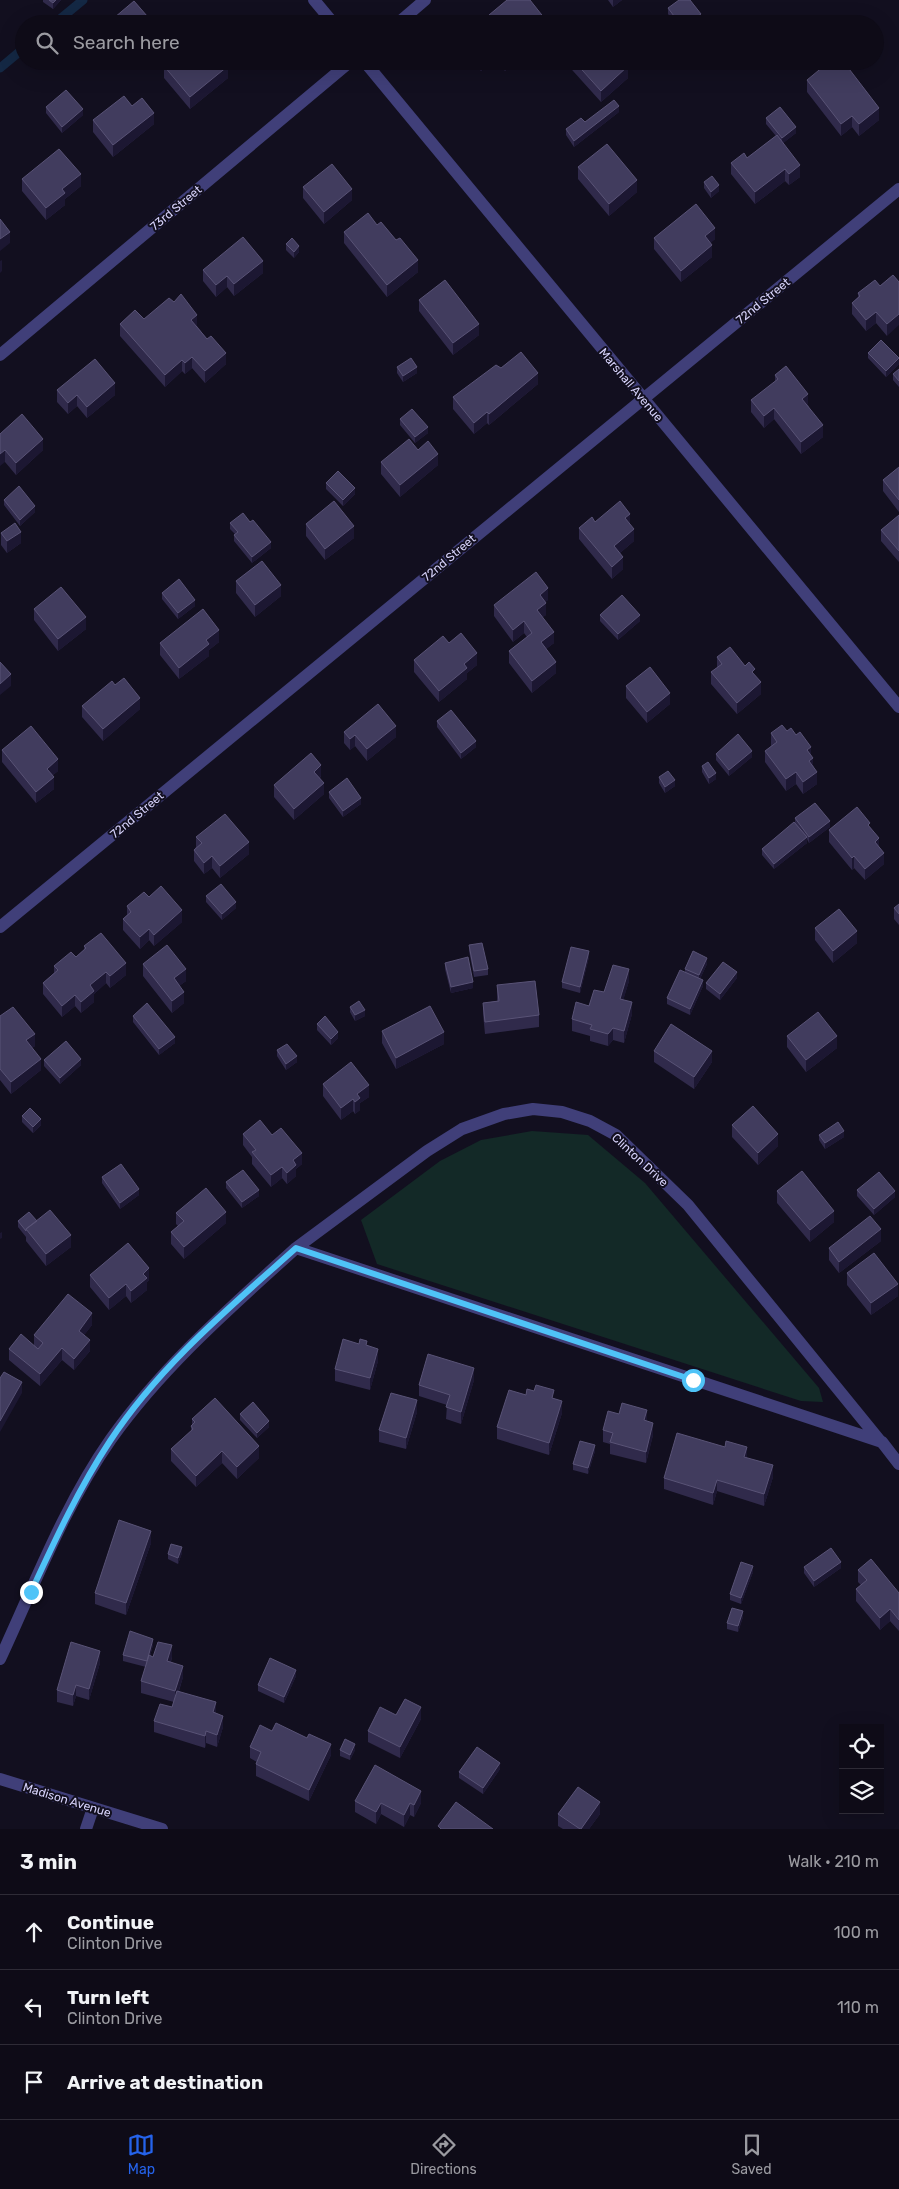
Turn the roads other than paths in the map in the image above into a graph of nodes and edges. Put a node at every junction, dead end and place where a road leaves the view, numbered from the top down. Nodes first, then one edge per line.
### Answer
1 (314, 0) edge
2 (425, 0) edge
3 (326, 15) edge
4 (407, 15) edge
5 (341, 70) edge
6 (371, 70) edge
7 (899, 189) edge
8 (0, 355) edge
9 (643, 399) junction
10 (899, 707) edge
11 (0, 927) edge
12 (296, 1248) junction
13 (882, 1442) junction
14 (899, 1464) edge
15 (0, 1660) edge
16 (0, 1779) edge
17 (93, 1808) junction
18 (86, 1829) edge
19 (162, 1829) edge

1 - 3 street
2 - 4 street
5 - 8 street, 73rd Street
6 - 9 street, Marshall Avenue
7 - 9 street, 72nd Street
9 - 10 street, Marshall Avenue
9 - 11 street, 72nd Street
12 - 13 street
12 - 13 street, Clinton Drive
12 - 15 street, Clinton Drive
13 - 14 street, Clinton Drive
16 - 17 street, Madison Avenue
17 - 18 street
17 - 19 street, Madison Avenue

